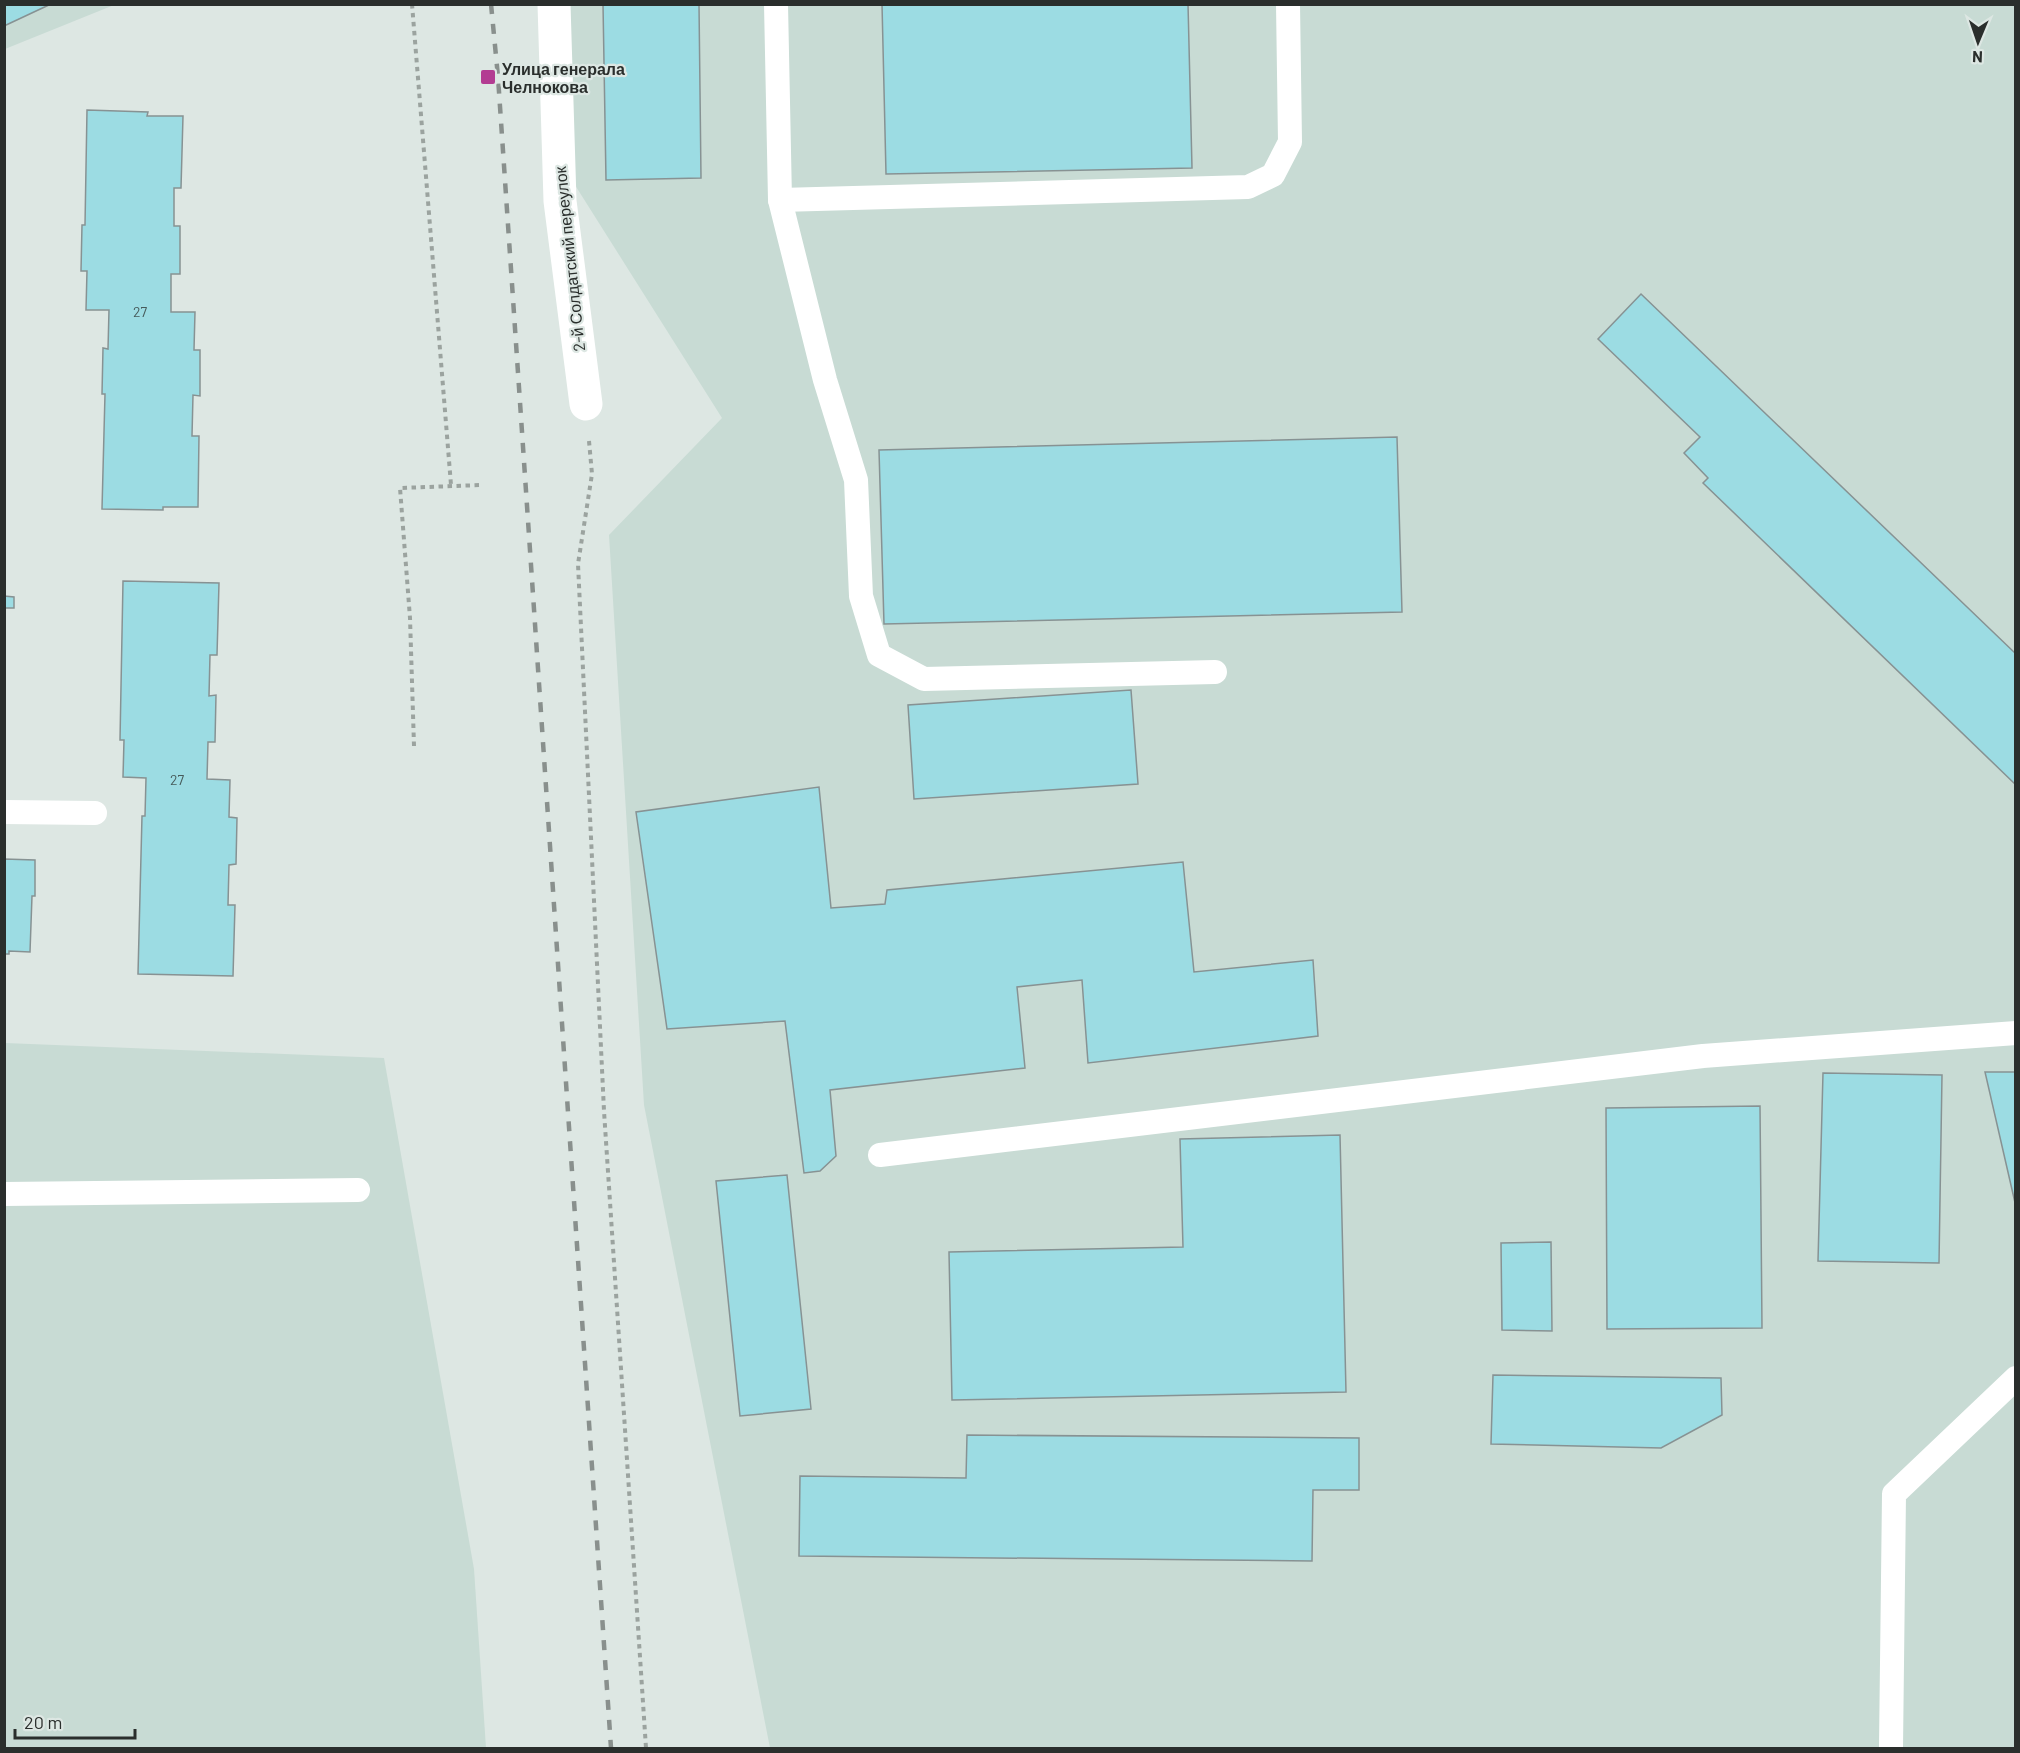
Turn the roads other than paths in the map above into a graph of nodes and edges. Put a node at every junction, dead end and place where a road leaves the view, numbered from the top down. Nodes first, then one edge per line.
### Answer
1 (554, 4) edge
2 (776, 4) edge
3 (1288, 4) edge
4 (780, 200) junction
5 (586, 404) road end
6 (1215, 672) dead end
7 (4, 812) edge
8 (94, 813) dead end
9 (2016, 1033) edge
10 (880, 1155) dead end
11 (358, 1190) dead end
12 (4, 1194) edge
13 (2016, 1378) edge
14 (1891, 1749) edge

1 - 5 street, 2-й Солдатский переулок
2 - 4 lane
3 - 4 lane
4 - 6 lane
7 - 8 lane
9 - 10 lane
11 - 12 lane
13 - 14 lane

